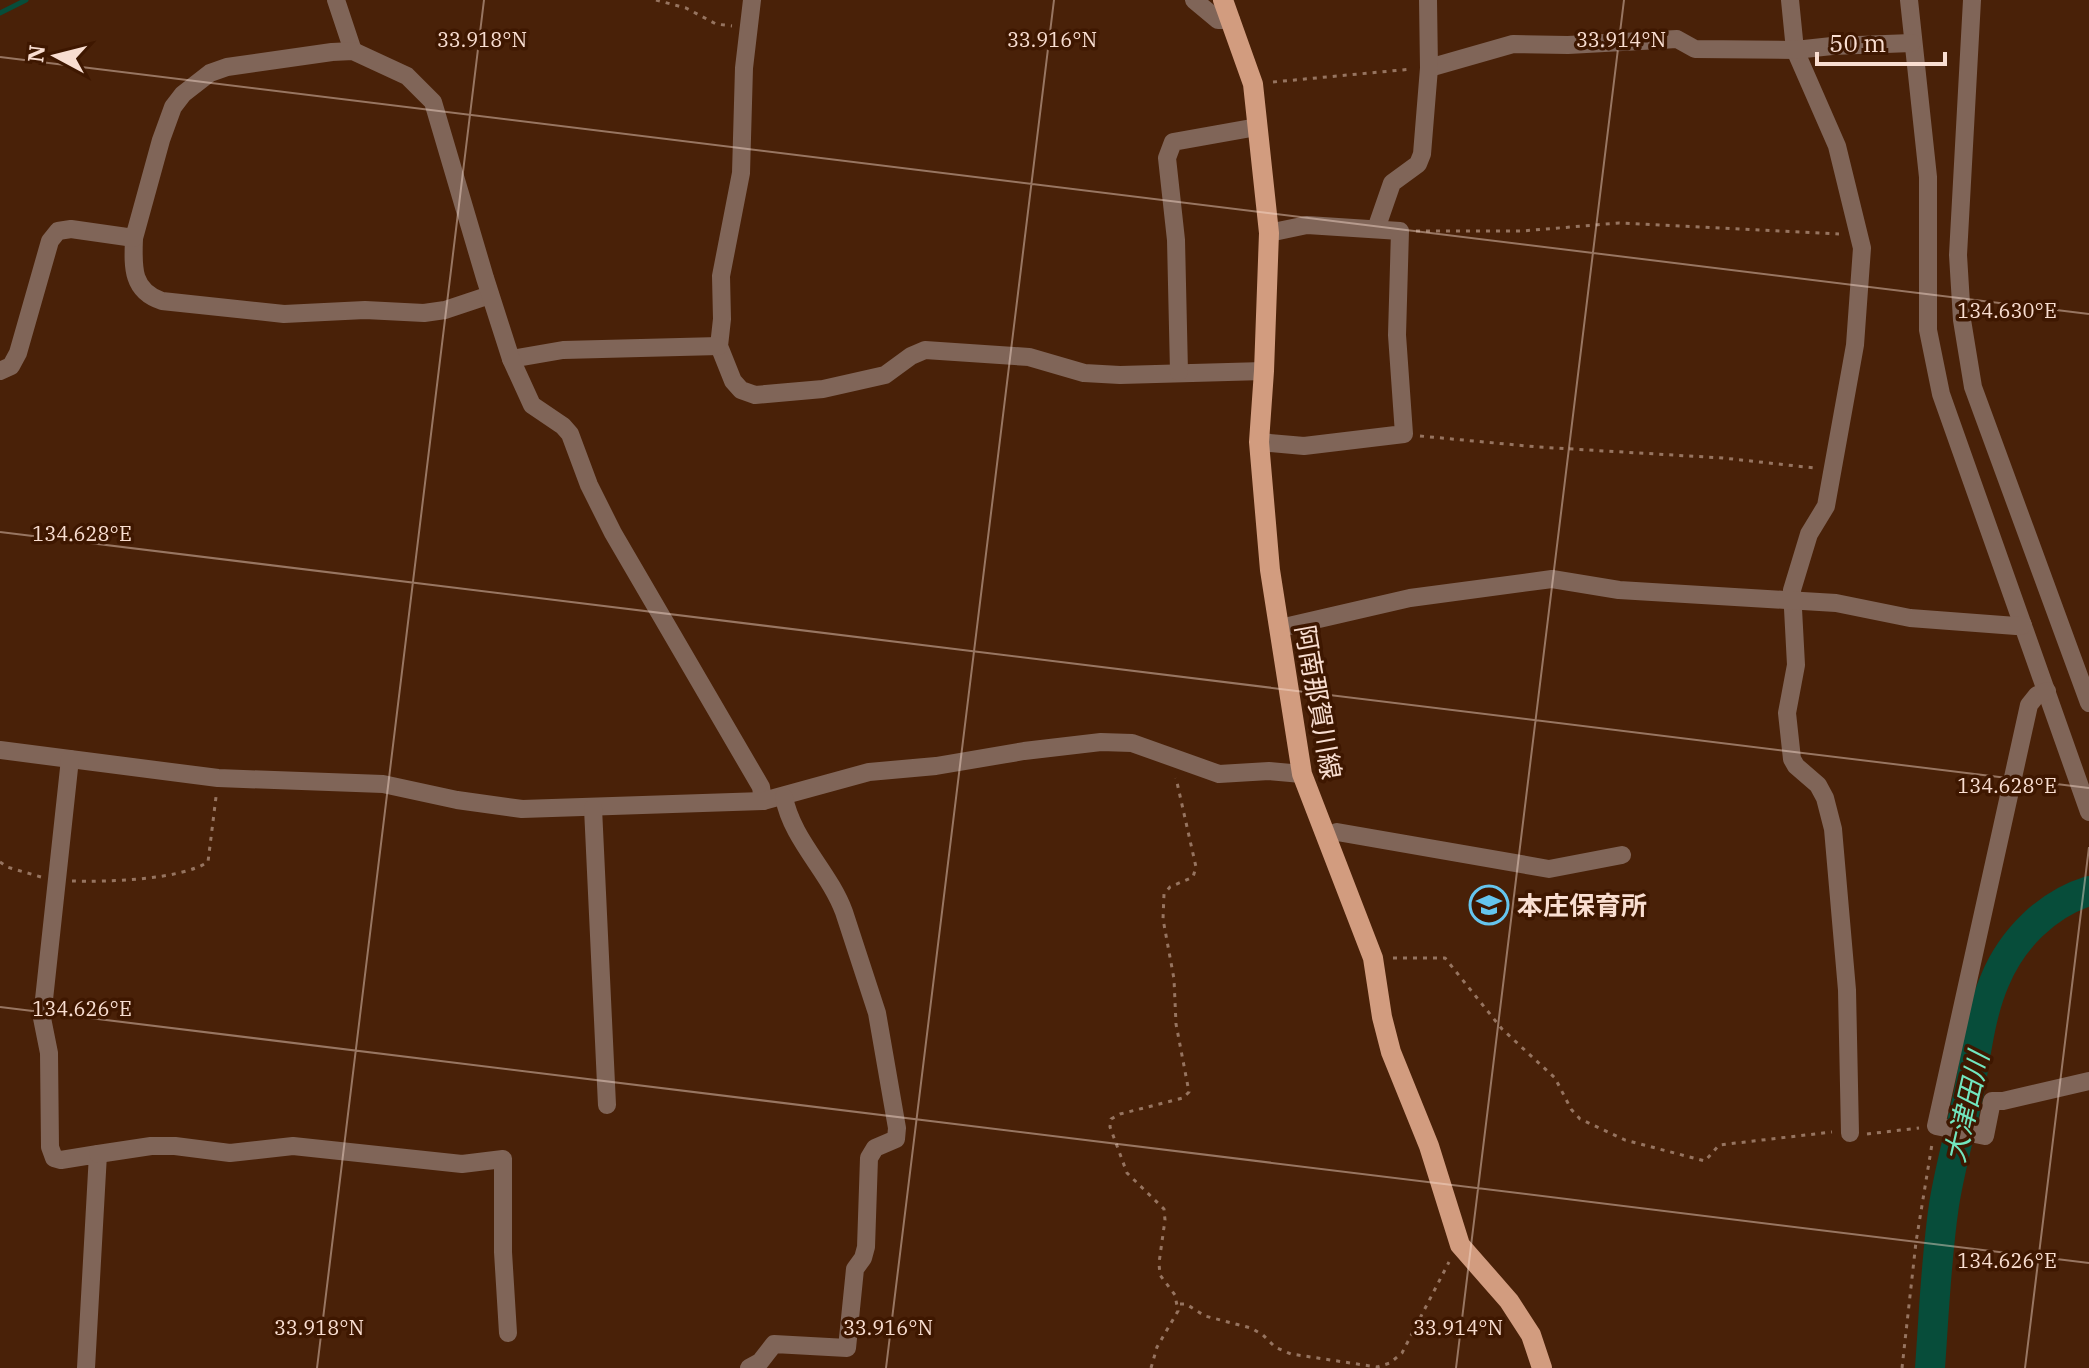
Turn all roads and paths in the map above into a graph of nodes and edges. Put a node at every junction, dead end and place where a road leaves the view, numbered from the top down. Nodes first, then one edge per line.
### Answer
1 (336, 0) edge
2 (656, 0) edge
3 (752, 0) edge
4 (1194, 0) edge
5 (1223, 0) edge
6 (1428, 0) edge
7 (1790, 0) edge
8 (1909, 0) edge
9 (1972, 0) edge
10 (1231, 20) junction
11 (748, 28) junction
12 (1912, 43) junction
13 (1795, 50) junction
14 (353, 51) junction
15 (1429, 68) junction
16 (1253, 84) junction
17 (1257, 127) junction
18 (1376, 229) junction
19 (1400, 231) junction
20 (1269, 233) junction
21 (1860, 233) junction
22 (134, 238) junction
23 (490, 295) junction
24 (719, 346) junction
25 (511, 359) junction
26 (0, 371) edge
27 (1264, 371) junction
28 (1179, 372) junction
29 (1404, 434) junction
30 (1259, 442) junction
31 (1833, 470) junction
32 (1793, 602) junction
33 (2023, 625) junction
34 (1280, 628) junction
35 (2047, 691) junction
36 (2089, 703) edge
37 (0, 750) edge
38 (70, 759) junction
39 (1174, 759) junction
40 (1302, 774) junction
41 (218, 778) junction
42 (784, 797) junction
43 (763, 801) junction
44 (593, 808) junction
45 (2089, 812) edge
46 (1326, 837) junction
47 (1622, 855) dead end
48 (0, 862) edge
49 (55, 880) junction
50 (1373, 958) junction
51 (2089, 1081) edge
52 (607, 1105) dead end
53 (1940, 1126) junction
54 (1850, 1133) junction
55 (98, 1154) junction
56 (1460, 1245) junction
57 (1179, 1304) junction
58 (508, 1333) dead end
59 (86, 1368) edge
60 (749, 1368) edge
61 (1151, 1368) edge
62 (1542, 1368) edge
63 (1902, 1368) edge

1 - 14 street
2 - 11 path
3 - 11 street
4 - 10 street
5 - 10 main road, 阿南那賀川線
6 - 15 street
7 - 13 street
8 - 12 street
9 - 36 street
10 - 16 main road, 阿南那賀川線
11 - 24 street
12 - 13 street
12 - 33 street
13 - 15 street
13 - 21 street
14 - 22 street
14 - 23 street
15 - 16 path
15 - 18 street
16 - 17 main road, 阿南那賀川線
17 - 20 main road, 阿南那賀川線
17 - 28 street
18 - 19 street
18 - 20 street
19 - 21 path
19 - 29 street
20 - 27 main road, 阿南那賀川線
21 - 31 street
22 - 23 street
22 - 26 street
23 - 25 street
24 - 25 street
24 - 28 street
25 - 43 street
27 - 28 street
27 - 30 main road, 阿南那賀川線
29 - 30 street
29 - 31 path
30 - 34 main road, 阿南那賀川線
31 - 32 street
32 - 33 street
32 - 34 street
32 - 54 street
33 - 35 street
34 - 40 main road, 阿南那賀川線
35 - 45 street
35 - 53 street
37 - 38 street
38 - 41 street
38 - 49 street
39 - 40 street
39 - 42 street
39 - 57 path
40 - 46 main road, 阿南那賀川線
41 - 44 street
41 - 49 path
42 - 43 street
42 - 60 street
43 - 44 street
44 - 52 street
46 - 47 street
46 - 50 main road, 阿南那賀川線
48 - 49 path
49 - 55 street
50 - 54 path
50 - 56 main road, 阿南那賀川線
51 - 53 street
53 - 54 path
53 - 63 path
55 - 58 street
55 - 59 street
56 - 57 path
56 - 62 main road, 阿南那賀川線
57 - 61 path

